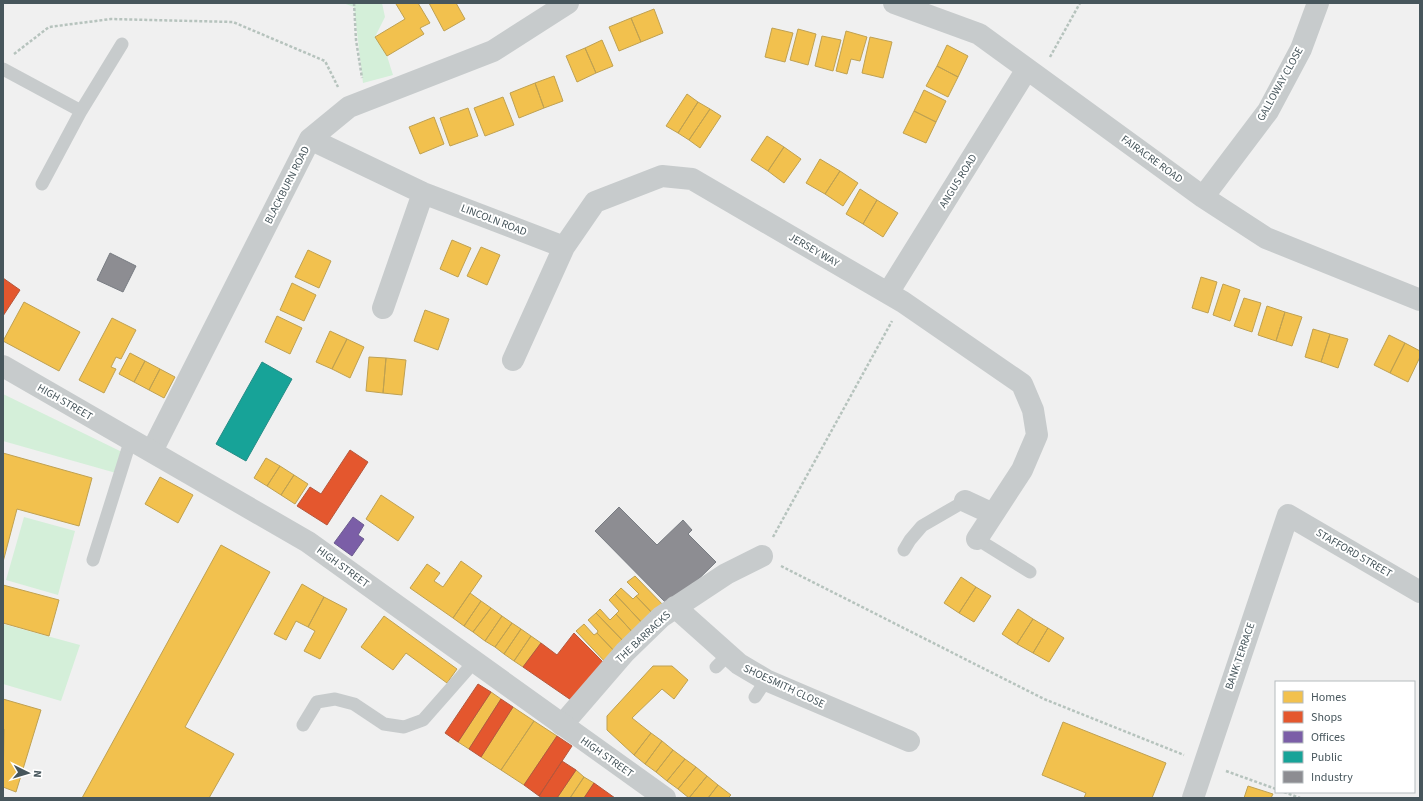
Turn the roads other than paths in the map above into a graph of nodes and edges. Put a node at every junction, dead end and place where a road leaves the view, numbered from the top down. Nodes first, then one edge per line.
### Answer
1 (568, 3) edge
2 (894, 3) edge
3 (1318, 3) edge
4 (122, 44) dead end
5 (3, 69) edge
6 (1033, 73) junction
7 (81, 111) junction
8 (310, 139) junction
9 (42, 184) dead end
10 (423, 193) junction
11 (1203, 197) junction
12 (564, 248) junction
13 (896, 297) junction
14 (1420, 300) edge
15 (383, 308) dead end
16 (513, 360) dead end
17 (3, 366) edge
18 (131, 439) junction
19 (152, 451) junction
20 (965, 501) joint
21 (993, 514) junction
22 (1288, 515) joint
23 (977, 539) joint
24 (904, 550) dead end
25 (762, 556) road end
26 (93, 560) dead end
27 (1030, 572) dead end
28 (1420, 592) edge
29 (675, 607) junction
30 (473, 661) junction
31 (303, 725) dead end
32 (562, 725) junction
33 (908, 741) dead end
34 (665, 798) edge
35 (1193, 798) edge

1 - 8 street, BLACKBURN ROAD
2 - 6 street, FAIRACRE ROAD
3 - 11 street, GALLOWAY CLOSE
4 - 7 lane
5 - 7 lane
6 - 11 street, FAIRACRE ROAD
6 - 13 street, ANGUS ROAD
7 - 9 lane
8 - 10 street, LINCOLN ROAD
8 - 19 street, BLACKBURN ROAD
10 - 12 street, LINCOLN ROAD
10 - 15 street
11 - 14 street, FAIRACRE ROAD
12 - 13 street, JERSEY WAY
12 - 16 street, JERSEY WAY
13 - 21 street, JERSEY WAY
17 - 18 street, HIGH STREET
18 - 19 street, HIGH STREET
18 - 26 lane
19 - 30 street, HIGH STREET
20 - 21 street
20 - 24 lane
21 - 23 street, JERSEY WAY
22 - 28 street, STAFFORD STREET
22 - 35 street, BANK TERRACE
23 - 27 lane
25 - 29 street, THE BARRACKS
29 - 32 street, THE BARRACKS
29 - 33 street, SHOESMITH CLOSE
30 - 31 lane
30 - 32 street, HIGH STREET
32 - 34 street, HIGH STREET

